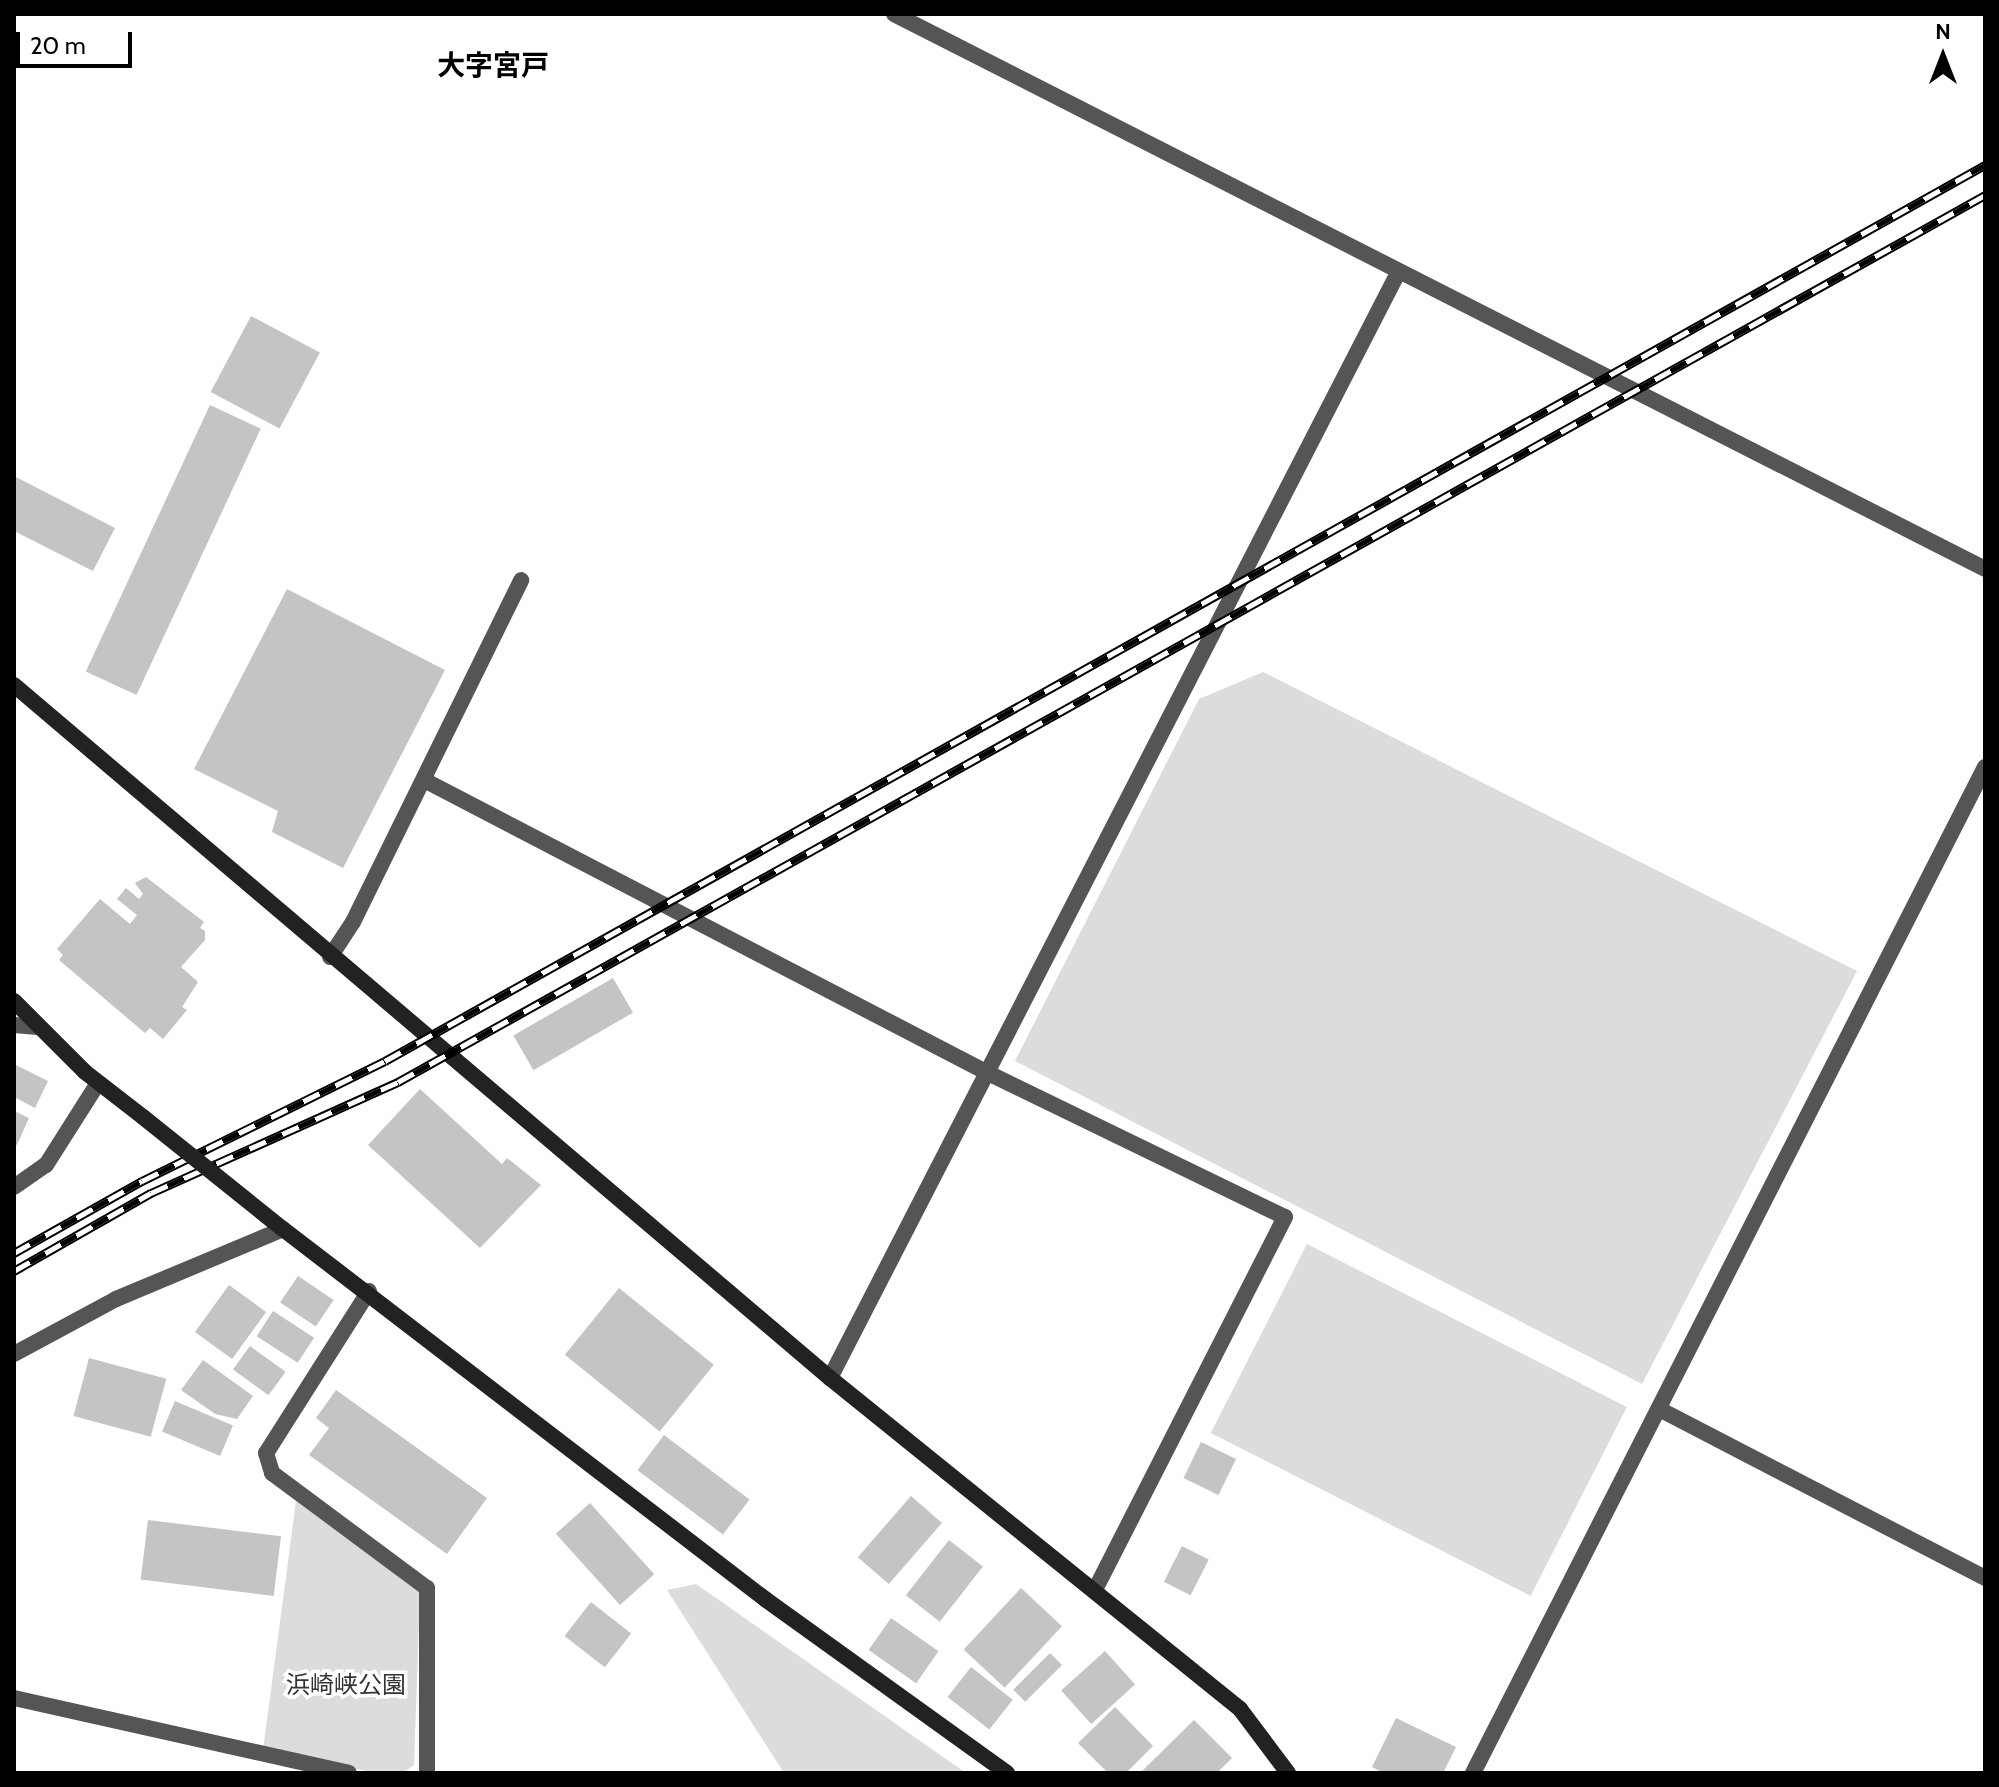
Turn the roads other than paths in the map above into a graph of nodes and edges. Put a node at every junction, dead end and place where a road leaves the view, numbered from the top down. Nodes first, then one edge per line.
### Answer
1 (894, 14) edge
2 (1398, 273) junction
3 (1985, 569) edge
4 (521, 580) dead end
5 (14, 685) edge
6 (1985, 767) edge
7 (424, 780) junction
8 (330, 957) junction
9 (14, 1001) edge
10 (14, 1025) edge
11 (38, 1027) junction
12 (986, 1072) junction
13 (98, 1083) junction
14 (14, 1187) edge
15 (283, 1229) junction
16 (369, 1291) junction
17 (14, 1354) edge
18 (830, 1378) junction
19 (1661, 1410) junction
20 (1985, 1578) edge
21 (1096, 1588) junction
22 (14, 1698) edge
23 (349, 1773) edge
24 (427, 1773) edge
25 (1007, 1773) edge
26 (1288, 1773) edge
27 (1473, 1773) edge

1 - 2 street
2 - 3 street
2 - 12 street
4 - 7 street
5 - 8 street
6 - 19 street
7 - 8 street
7 - 12 street
8 - 18 street
9 - 11 street
10 - 11 street
11 - 13 street
12 - 18 street
12 - 21 street
13 - 14 street
13 - 15 street, bridge
15 - 16 street
15 - 17 street
16 - 24 street
16 - 25 street
18 - 21 street
19 - 20 street
19 - 27 street
21 - 26 street
22 - 23 street

